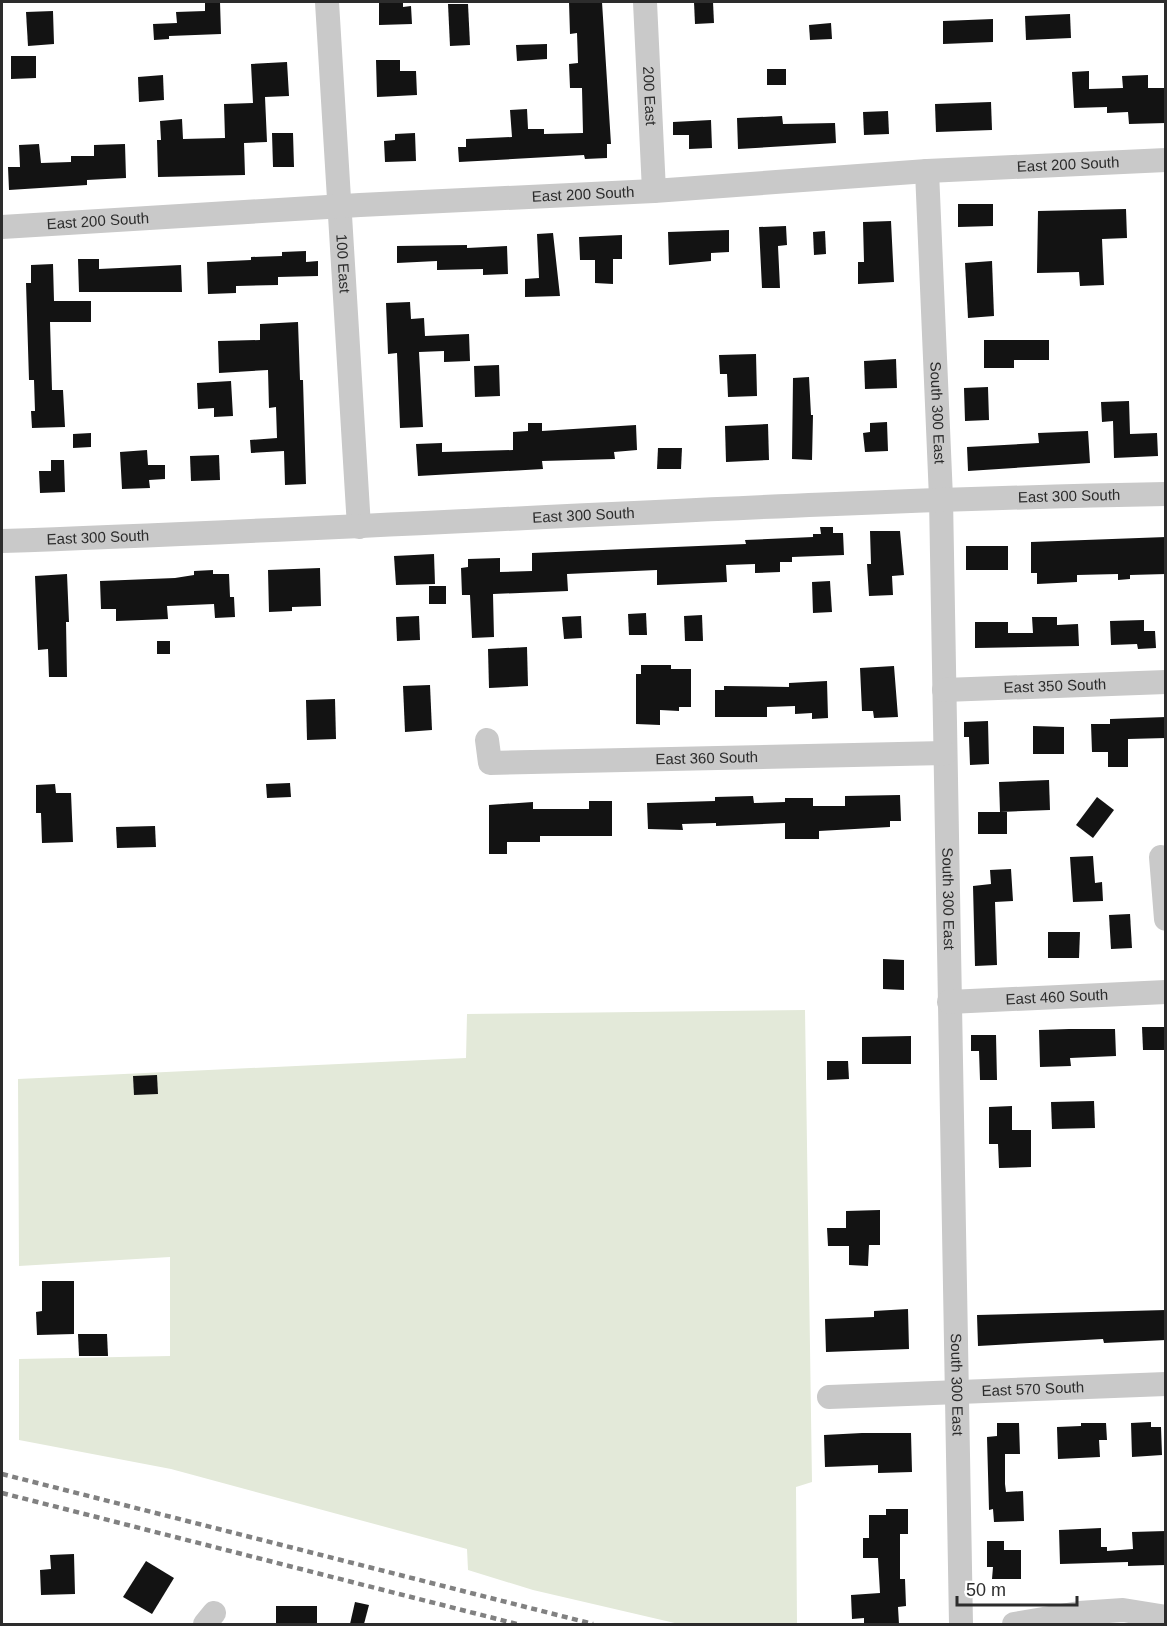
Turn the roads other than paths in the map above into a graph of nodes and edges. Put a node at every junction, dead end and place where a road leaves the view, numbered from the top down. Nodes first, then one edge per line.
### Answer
1 (327, 2) edge
2 (645, 2) edge
3 (1166, 160) edge
4 (927, 171) junction
5 (654, 191) junction
6 (338, 207) junction
7 (2, 227) edge
8 (1166, 494) edge
9 (941, 498) junction
10 (359, 527) junction
11 (2, 541) edge
12 (1166, 682) edge
13 (944, 690) junction
14 (488, 740) dead end
15 (945, 753) junction
16 (1161, 857) dead end
17 (1166, 919) edge
18 (1166, 992) edge
19 (949, 1002) junction
20 (1166, 1384) edge
21 (956, 1393) junction
22 (829, 1397) dead end
23 (1166, 1617) edge
24 (961, 1624) edge
25 (1014, 1624) edge

1 - 6 street, 100 East
2 - 5 street, 200 East
3 - 4 street, East 200 South
4 - 5 street, East 200 South
4 - 9 street, South 300 East
5 - 6 street, East 200 South
6 - 7 street, East 200 South
6 - 10 street, 100 East
8 - 9 street, East 300 South
9 - 10 street, East 300 South
9 - 13 street, South 300 East
10 - 11 street, East 300 South
12 - 13 street, East 350 South
13 - 15 street, South 300 East
14 - 15 street, East 360 South
15 - 19 street, South 300 East
16 - 17 street
18 - 19 street, East 460 South
19 - 21 street, South 300 East
20 - 21 street, East 570 South
21 - 22 street, East 570 South
21 - 24 street, South 300 East
23 - 25 street

